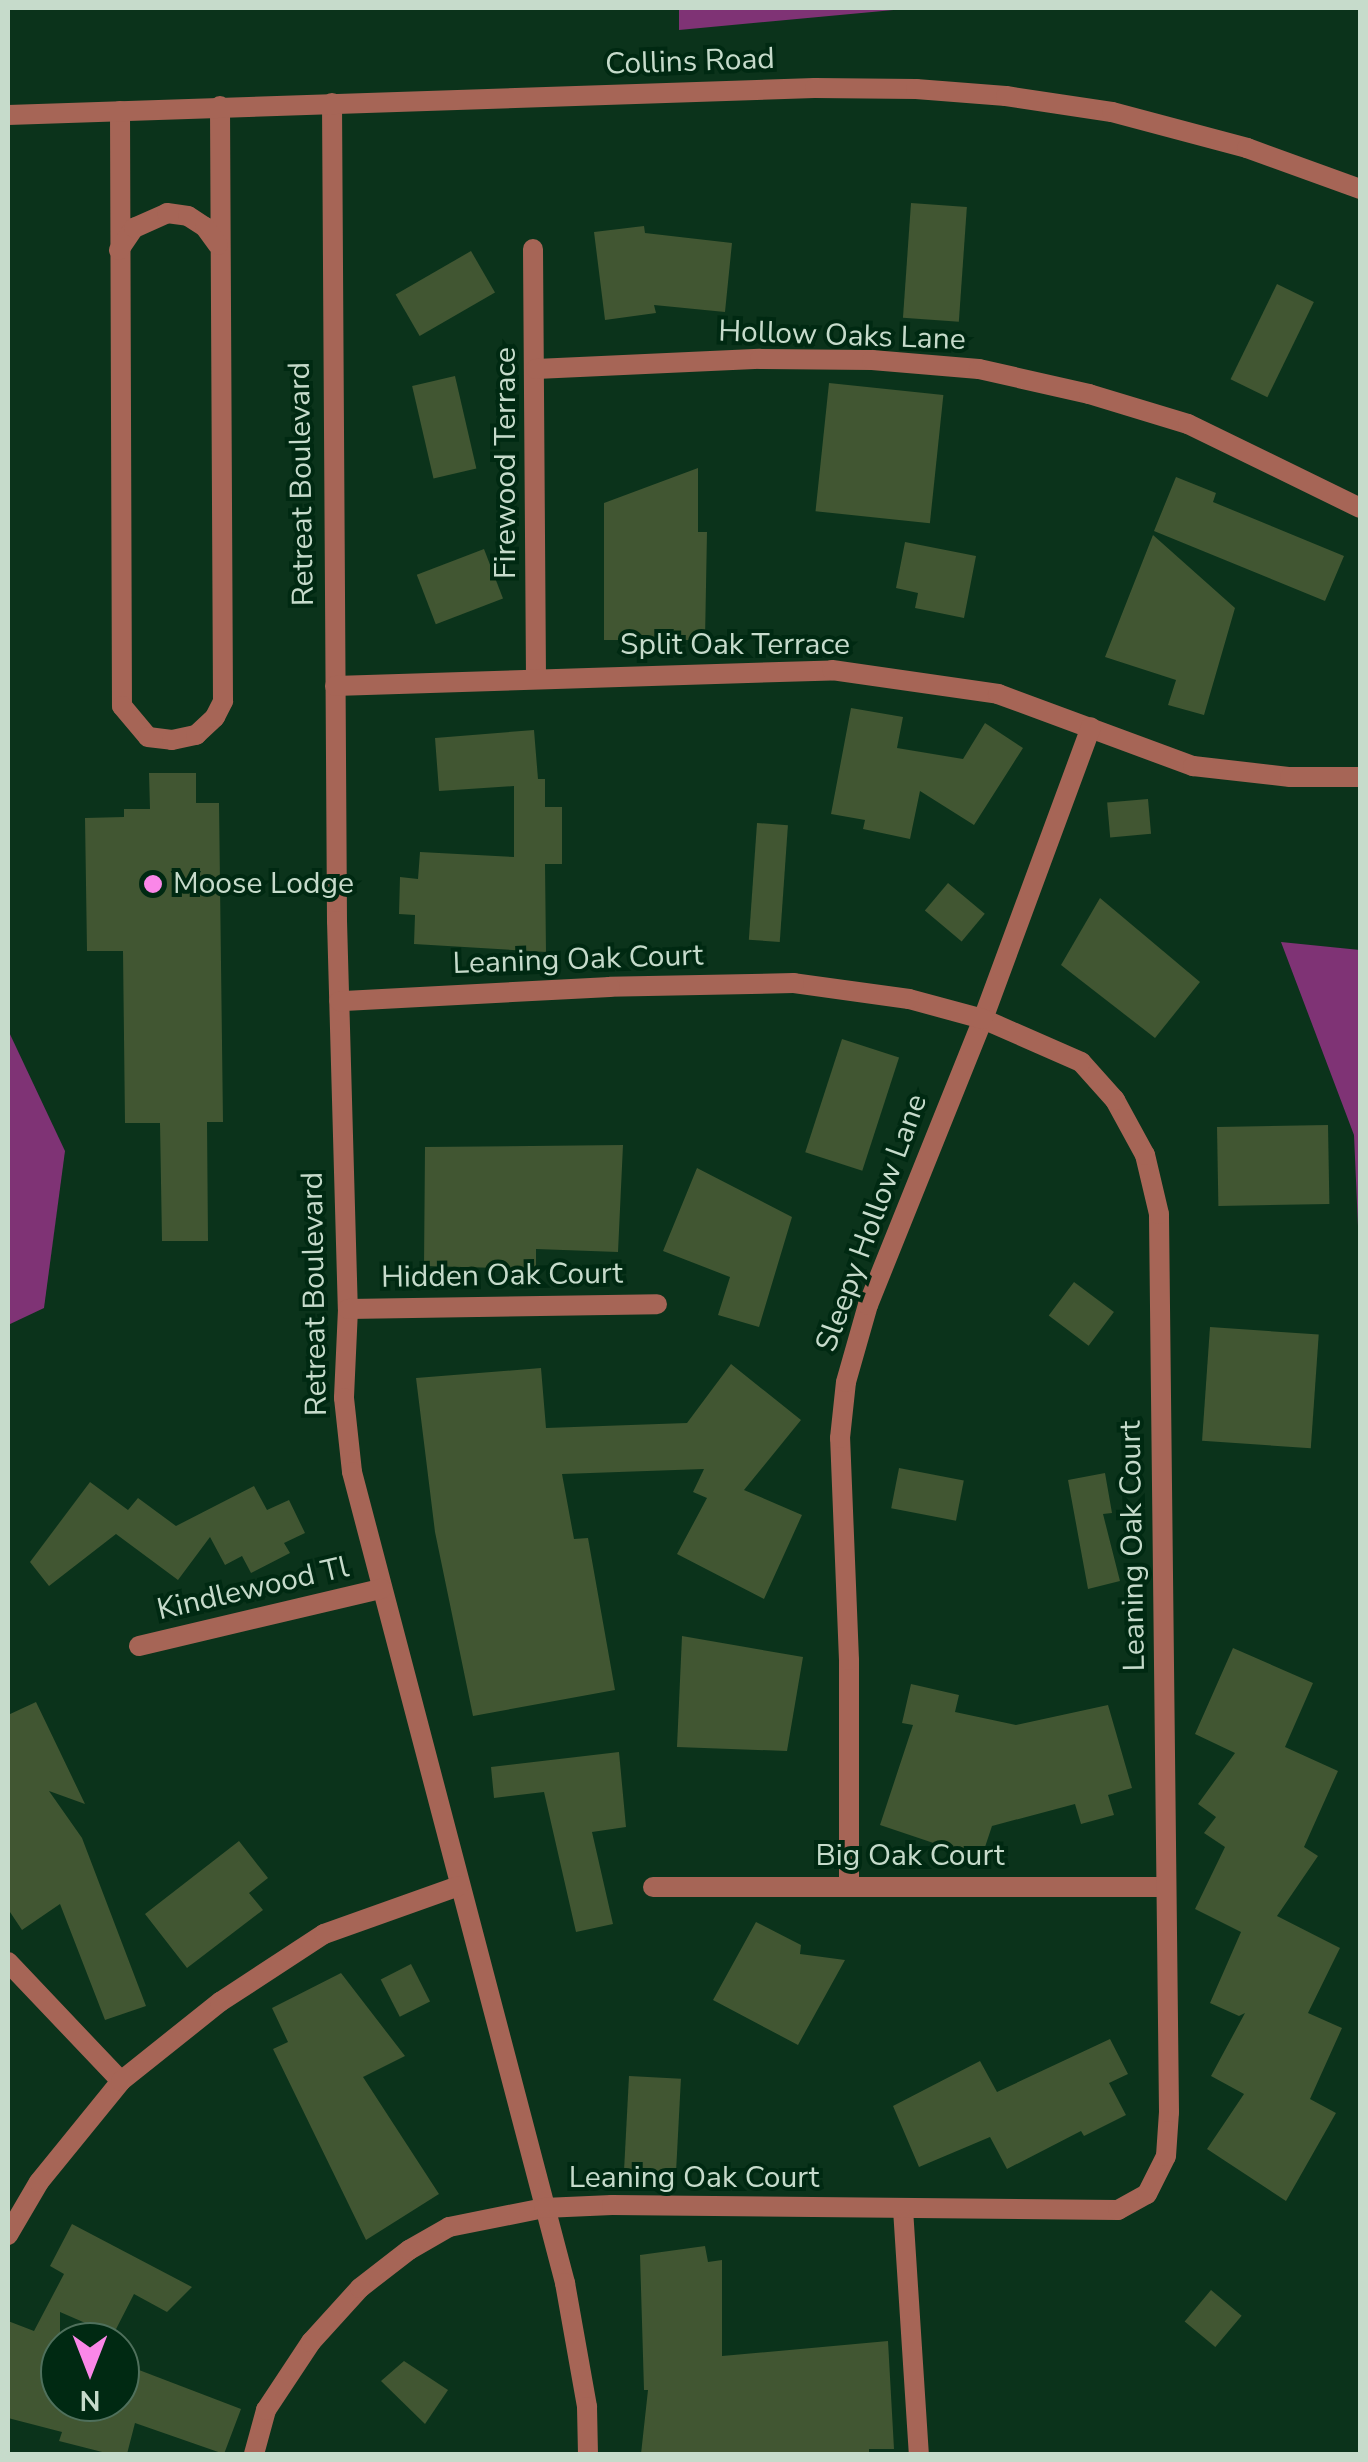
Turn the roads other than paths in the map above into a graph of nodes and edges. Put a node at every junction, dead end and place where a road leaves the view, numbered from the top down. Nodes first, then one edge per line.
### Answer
1 (332, 104) junction
2 (220, 106) junction
3 (120, 111) junction
4 (8, 114) edge
5 (1360, 190) edge
6 (218, 245) junction
7 (533, 249) dead end
8 (119, 250) junction
9 (536, 370) junction
10 (1360, 508) edge
11 (536, 678) junction
12 (335, 686) junction
13 (1091, 727) junction
14 (1360, 777) edge
15 (339, 1000) junction
16 (983, 1018) junction
17 (657, 1304) dead end
18 (348, 1309) junction
19 (381, 1590) junction
20 (139, 1646) dead end
21 (849, 1885) junction
22 (459, 1886) junction
23 (652, 1887) dead end
24 (1166, 1887) junction
25 (8, 1962) edge
26 (121, 2081) junction
27 (544, 2208) junction
28 (904, 2209) junction
29 (8, 2234) edge
30 (254, 2454) edge
31 (588, 2454) edge
32 (919, 2454) edge

1 - 2 street, Collins Road
1 - 5 street, Collins Road
1 - 12 street, Retreat Boulevard
2 - 3 street, Collins Road
2 - 6 street
3 - 4 street, Collins Road
3 - 8 street
6 - 8 street
6 - 8 street
7 - 9 street, Firewood Terrace
9 - 10 street, Hollow Oaks Lane
9 - 11 street, Firewood Terrace
11 - 12 street, Split Oak Terrace
11 - 13 street, Split Oak Terrace
12 - 15 street, Retreat Boulevard
13 - 14 street, Split Oak Terrace
13 - 16 street, Sleepy Hollow Lane
15 - 16 street, Leaning Oak Court
15 - 18 street, Retreat Boulevard
16 - 21 street, Sleepy Hollow Lane
16 - 24 street, Leaning Oak Court
17 - 18 street, Hidden Oak Court
18 - 19 street, Retreat Boulevard
19 - 20 street, Kindlewood Tl
19 - 22 street, Retreat Boulevard
21 - 23 street, Big Oak Court
21 - 24 street, Big Oak Court
22 - 26 street
22 - 27 street, Retreat Boulevard
24 - 28 street, Leaning Oak Court
25 - 26 street
26 - 29 street
27 - 28 street, Leaning Oak Court
27 - 30 street, Leaning Oak Court
27 - 31 street, Retreat Boulevard
28 - 32 street

